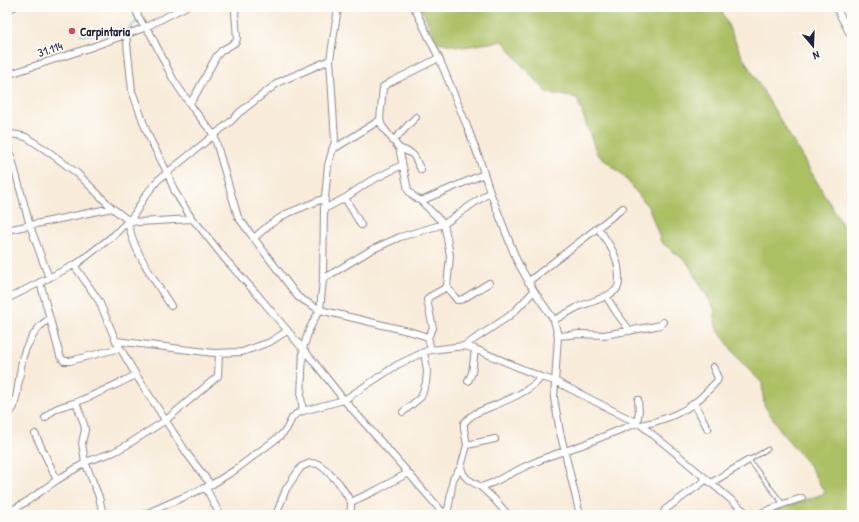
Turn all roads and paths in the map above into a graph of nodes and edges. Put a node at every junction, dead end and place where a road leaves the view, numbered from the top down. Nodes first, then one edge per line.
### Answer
1 (14, 7) edge
2 (135, 7) edge
3 (185, 7) edge
4 (237, 7) edge
5 (338, 7) edge
6 (414, 7) edge
7 (836, 7) edge
8 (7, 10) edge
9 (144, 28) junction
10 (850, 28) edge
11 (126, 34) junction
12 (852, 38) edge
13 (439, 58) junction
14 (330, 60) junction
15 (7, 75) edge
16 (190, 103) junction
17 (416, 117) dead end
18 (380, 120) junction
19 (7, 134) edge
20 (214, 135) junction
21 (7, 141) edge
22 (393, 141) junction
23 (399, 148) junction
24 (332, 150) junction
25 (402, 165) junction
26 (421, 170) dead end
27 (167, 172) junction
28 (484, 174) junction
29 (490, 192) junction
30 (325, 198) junction
31 (345, 198) junction
32 (421, 201) junction
33 (112, 208) junction
34 (623, 208) dead end
35 (324, 209) junction
36 (192, 219) junction
37 (128, 220) junction
38 (444, 224) junction
39 (361, 225) dead end
40 (30, 226) junction
41 (598, 228) junction
42 (7, 230) edge
43 (254, 238) junction
44 (74, 265) junction
45 (49, 278) junction
46 (323, 279) junction
47 (40, 282) junction
48 (528, 282) junction
49 (488, 283) dead end
50 (447, 287) junction
51 (534, 292) junction
52 (606, 296) junction
53 (7, 299) edge
54 (171, 306) dead end
55 (320, 310) junction
56 (49, 319) junction
57 (554, 320) junction
58 (663, 322) dead end
59 (288, 331) junction
60 (630, 331) junction
61 (558, 336) junction
62 (428, 337) junction
63 (116, 341) junction
64 (464, 346) junction
65 (120, 348) junction
66 (303, 349) junction
67 (475, 349) junction
68 (431, 350) junction
69 (424, 352) junction
70 (219, 353) junction
71 (713, 367) dead end
72 (136, 374) junction
73 (541, 377) junction
74 (468, 381) dead end
75 (555, 381) junction
76 (344, 400) junction
77 (638, 400) dead end
78 (76, 402) junction
79 (694, 403) junction
80 (303, 411) junction
81 (403, 412) dead end
82 (7, 417) edge
83 (45, 418) dead end
84 (166, 420) junction
85 (639, 424) junction
86 (708, 429) dead end
87 (35, 434) dead end
88 (495, 439) dead end
89 (467, 446) junction
90 (768, 449) dead end
91 (565, 451) junction
92 (749, 460) junction
93 (86, 462) junction
94 (461, 467) junction
95 (408, 473) junction
96 (57, 480) junction
97 (709, 481) junction
98 (208, 486) junction
99 (481, 487) junction
100 (802, 498) dead end
101 (351, 502) junction
102 (783, 504) junction
103 (7, 513) edge
104 (444, 514) edge
105 (103, 515) edge
106 (143, 515) edge
107 (220, 515) edge
108 (276, 515) edge
109 (349, 515) edge
110 (508, 515) edge
111 (580, 515) edge
112 (664, 515) edge
113 (749, 515) edge
114 (757, 515) edge

1 - 8 street
2 - 9 street
3 - 9 street, 31.114
4 - 16 street
5 - 14 street
6 - 13 street
7 - 10 street
9 - 11 street, 31.114
9 - 16 street
10 - 12 street
11 - 15 street, 31.114
11 - 27 street
13 - 18 street
13 - 28 street
14 - 20 street
14 - 24 street
16 - 20 street
17 - 22 street
18 - 22 street
18 - 24 street
19 - 33 street
20 - 27 street
20 - 43 street
21 - 40 street
22 - 23 street
23 - 25 street
23 - 26 street
24 - 30 street
25 - 31 street
25 - 32 street
27 - 36 street
27 - 37 street
28 - 29 street
28 - 32 street
29 - 38 street
29 - 48 street
30 - 35 street
30 - 43 street
31 - 35 street
31 - 39 street
32 - 38 street
33 - 37 street
33 - 40 street
34 - 41 street
35 - 46 street
36 - 37 street
36 - 59 street
37 - 44 street
37 - 54 street
38 - 46 street
38 - 50 street
40 - 42 street
40 - 45 street
41 - 48 street
41 - 52 street
43 - 55 street
44 - 45 street
44 - 63 street
45 - 47 street
46 - 55 street
47 - 53 street
47 - 56 street
48 - 51 street
49 - 50 street
50 - 62 street
51 - 57 street
51 - 64 street
52 - 57 street
52 - 60 street
55 - 62 street
55 - 66 street
56 - 65 street
56 - 82 street
57 - 61 street
58 - 60 street
59 - 66 street
59 - 70 street
60 - 61 street
61 - 75 street
62 - 68 street
63 - 65 street
63 - 70 street
64 - 67 street
64 - 68 street
65 - 72 street
66 - 76 street
66 - 80 street
67 - 73 street
67 - 74 street
68 - 69 street
69 - 76 street
69 - 81 street
70 - 84 street
71 - 79 street
72 - 78 street
72 - 84 street
73 - 75 street
73 - 89 street
75 - 85 street
75 - 91 street
76 - 80 street
76 - 95 street
77 - 85 street
78 - 83 street
78 - 93 street
79 - 85 street
79 - 86 street
80 - 98 street
84 - 93 street
84 - 98 street
85 - 91 street
85 - 97 street
87 - 96 street
88 - 89 street
89 - 94 street
90 - 92 lane
91 - 99 street
91 - 111 street
92 - 97 street
92 - 102 lane
93 - 96 street
93 - 105 street
94 - 99 street
94 - 104 street
95 - 101 street
95 - 104 street
96 - 103 street
97 - 112 street
97 - 113 street
98 - 106 street
98 - 107 street
99 - 110 street
100 - 102 street
101 - 108 street
101 - 109 street
102 - 114 street

